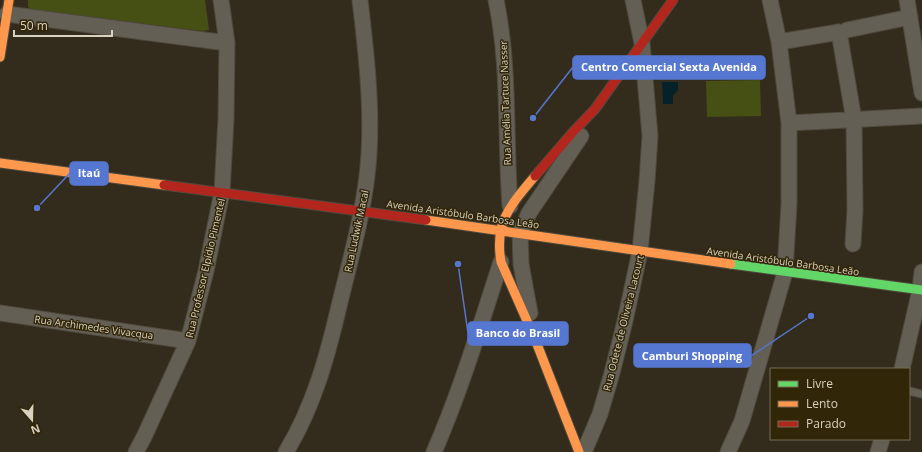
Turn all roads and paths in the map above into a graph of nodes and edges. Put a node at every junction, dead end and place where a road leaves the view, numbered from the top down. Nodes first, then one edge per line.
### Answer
1 (221, 0) edge
2 (360, 0) edge
3 (496, 0) edge
4 (633, 0) edge
5 (673, 0) edge
6 (770, 0) edge
7 (907, 0) edge
8 (8, 7) edge
9 (910, 17) junction
10 (847, 30) dead end
11 (779, 42) junction
12 (227, 43) junction
13 (642, 43) junction
14 (0, 58) edge
15 (922, 93) edge
16 (595, 109) junction
17 (922, 116) edge
18 (854, 120) junction
19 (789, 123) junction
20 (0, 163) edge
21 (222, 192) junction
22 (510, 206) junction
23 (362, 212) junction
24 (500, 230) junction
25 (520, 233) junction
26 (853, 244) dead end
27 (640, 251) junction
28 (501, 262) junction
29 (785, 272) junction
30 (922, 272) edge
31 (921, 290) edge
32 (0, 313) edge
33 (535, 339) junction
34 (188, 342) junction
35 (902, 368) edge
36 (910, 391) edge
37 (922, 394) edge
38 (882, 440) edge
39 (136, 452) edge
40 (286, 452) edge
41 (434, 452) edge
42 (579, 452) edge
43 (584, 452) edge
44 (728, 452) edge
45 (878, 452) edge

1 - 12 street, Rua Professor Elpídio Pimentel
2 - 23 street, Rua Ludwik Macal
3 - 22 street, Rua Amélia Tartuce Nasser
4 - 13 street, Rua Odete de Oliveira Lacourt
5 - 13 street
6 - 11 street
7 - 9 street
8 - 12 street
8 - 14 street
9 - 10 street
9 - 15 street
11 - 18 street
11 - 19 street
12 - 21 street, Rua Professor Elpídio Pimentel
13 - 16 street
13 - 27 street, Rua Odete de Oliveira Lacourt
16 - 22 street
16 - 25 street
17 - 18 street
18 - 19 street
18 - 26 street
19 - 29 street
20 - 21 street, Avenida Aristóbulo Barbosa Leão
21 - 23 street, Avenida Aristóbulo Barbosa Leão
21 - 34 street, Rua Professor Elpídio Pimentel
22 - 24 street
23 - 24 street, Avenida Aristóbulo Barbosa Leão
23 - 40 street, Rua Ludwik Macal
24 - 25 street, Avenida Aristóbulo Barbosa Leão
24 - 28 street
25 - 27 street, Avenida Aristóbulo Barbosa Leão
25 - 33 street
27 - 29 street, Avenida Aristóbulo Barbosa Leão
27 - 43 street, Rua Odete de Oliveira Lacourt
28 - 33 street
28 - 41 street
29 - 31 street, Avenida Aristóbulo Barbosa Leão
29 - 44 street
30 - 31 street
31 - 35 street
32 - 34 street, Rua Archimedes Vivacqua
33 - 42 street
34 - 39 street, Rua Professor Elpídio Pimentel
36 - 37 lane
38 - 45 street

